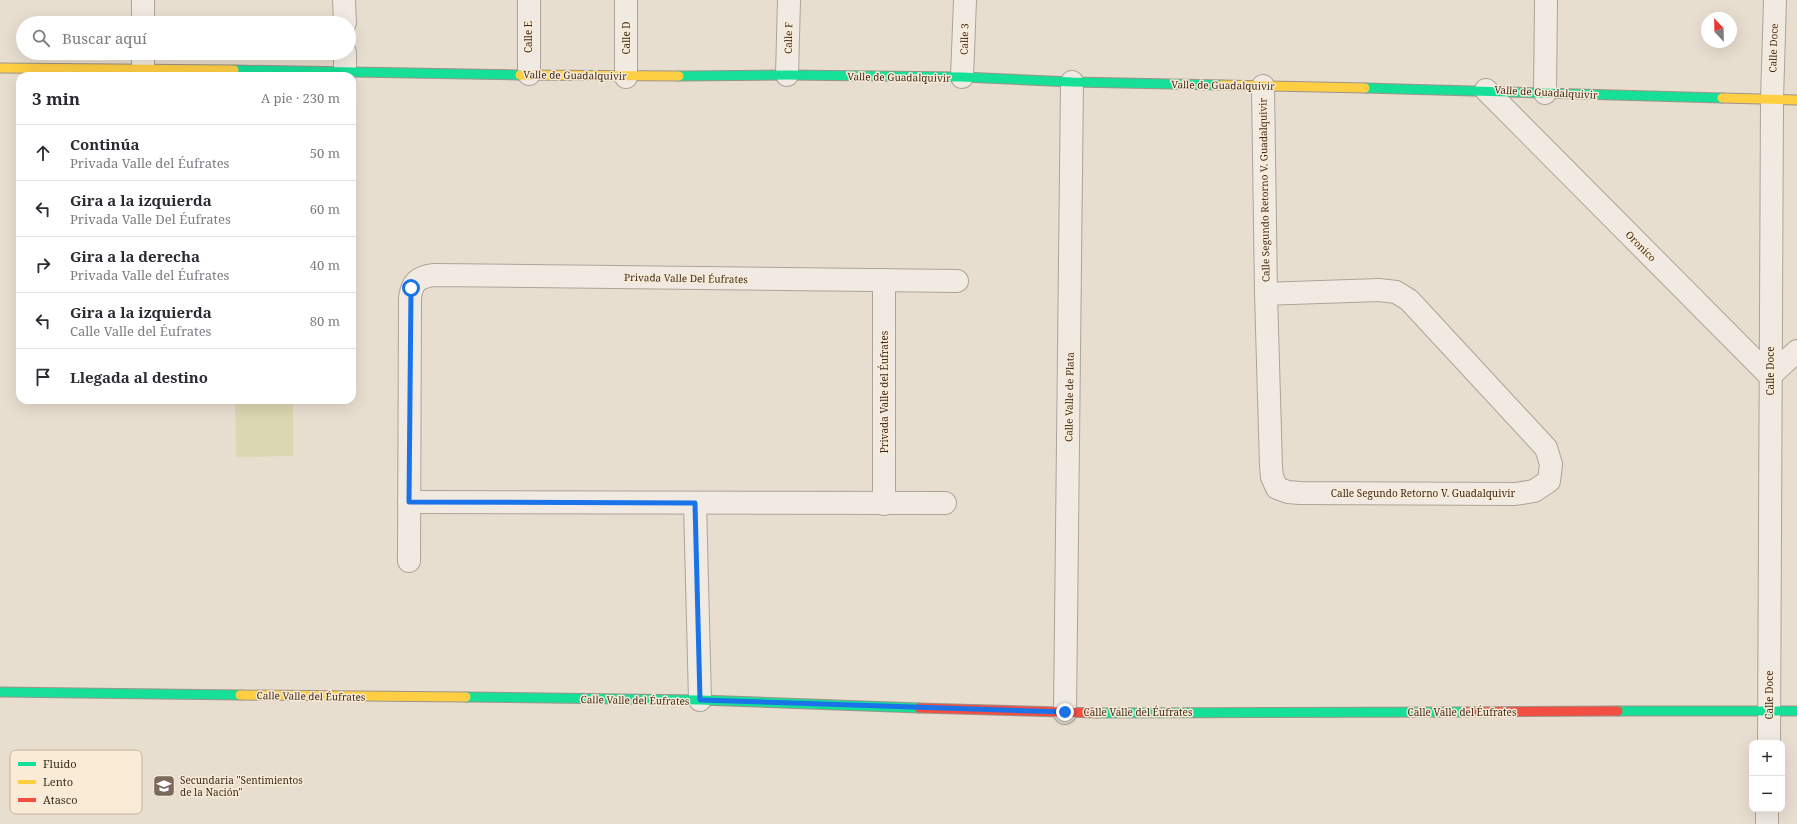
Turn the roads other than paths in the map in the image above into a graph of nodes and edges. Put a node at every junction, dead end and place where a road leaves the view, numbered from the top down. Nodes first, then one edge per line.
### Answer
1 (143, 0) edge
2 (344, 0) edge
3 (529, 0) edge
4 (626, 0) edge
5 (788, 0) edge
6 (965, 0) edge
7 (1546, 0) edge
8 (1774, 0) edge
9 (143, 16) edge
10 (345, 16) edge
11 (143, 60) edge
12 (345, 62) edge
13 (0, 68) edge
14 (529, 74) junction
15 (787, 76) junction
16 (626, 77) junction
17 (962, 77) junction
18 (1072, 82) junction
19 (1263, 86) junction
20 (1486, 90) junction
21 (1545, 93) junction
22 (1772, 100) junction
23 (1797, 100) edge
24 (884, 280) junction
25 (957, 281) dead end
26 (1266, 294) junction
27 (1797, 351) edge
28 (1770, 376) junction
29 (409, 502) junction
30 (695, 503) junction
31 (945, 503) dead end
32 (884, 504) junction
33 (409, 560) dead end
34 (0, 692) edge
35 (700, 700) junction
36 (1769, 711) junction
37 (1797, 711) edge
38 (1065, 712) junction
39 (1768, 740) edge
40 (1768, 812) edge
41 (1767, 824) edge

1 - 9 street
2 - 10 street
3 - 14 street, Calle E
4 - 16 street, Calle D
5 - 15 street, Calle F
6 - 17 street, Calle 3
7 - 21 street
8 - 22 street, Calle Doce
11 - 12 street, Valle de Guadalquivir
11 - 13 street, Valle de Guadalquivir
12 - 14 street, Valle de Guadalquivir
14 - 16 street, Valle de Guadalquivir
15 - 16 street, Valle de Guadalquivir
15 - 17 street, Valle de Guadalquivir
17 - 18 street, Valle de Guadalquivir
18 - 19 street, Valle de Guadalquivir
18 - 38 street, Calle Valle de Plata
19 - 20 street, Valle de Guadalquivir
19 - 26 street, Calle Segundo Retorno V. Guadalquivir
20 - 21 street, Valle de Guadalquivir
20 - 28 street, Oronico
21 - 22 street, Valle de Guadalquivir
22 - 23 street, Valle de Guadalquivir
22 - 28 street, Calle Doce
24 - 25 street, Privada Valle Del Éufrates
24 - 29 street, Privada Valle Del Éufrates
24 - 32 street, Privada Valle del Éufrates
26 - 26 street, Calle Segundo Retorno V. Guadalquivir
27 - 28 street
28 - 36 street, Calle Doce
29 - 30 street
29 - 33 street
30 - 32 street
30 - 35 street
31 - 32 street
34 - 35 street, Calle Valle del Éufrates
35 - 38 street, Calle Valle del Éufrates
36 - 37 street, Calle Valle del Éufrates
36 - 38 street, Calle Valle del Éufrates
36 - 39 street, Calle Doce
40 - 41 street

